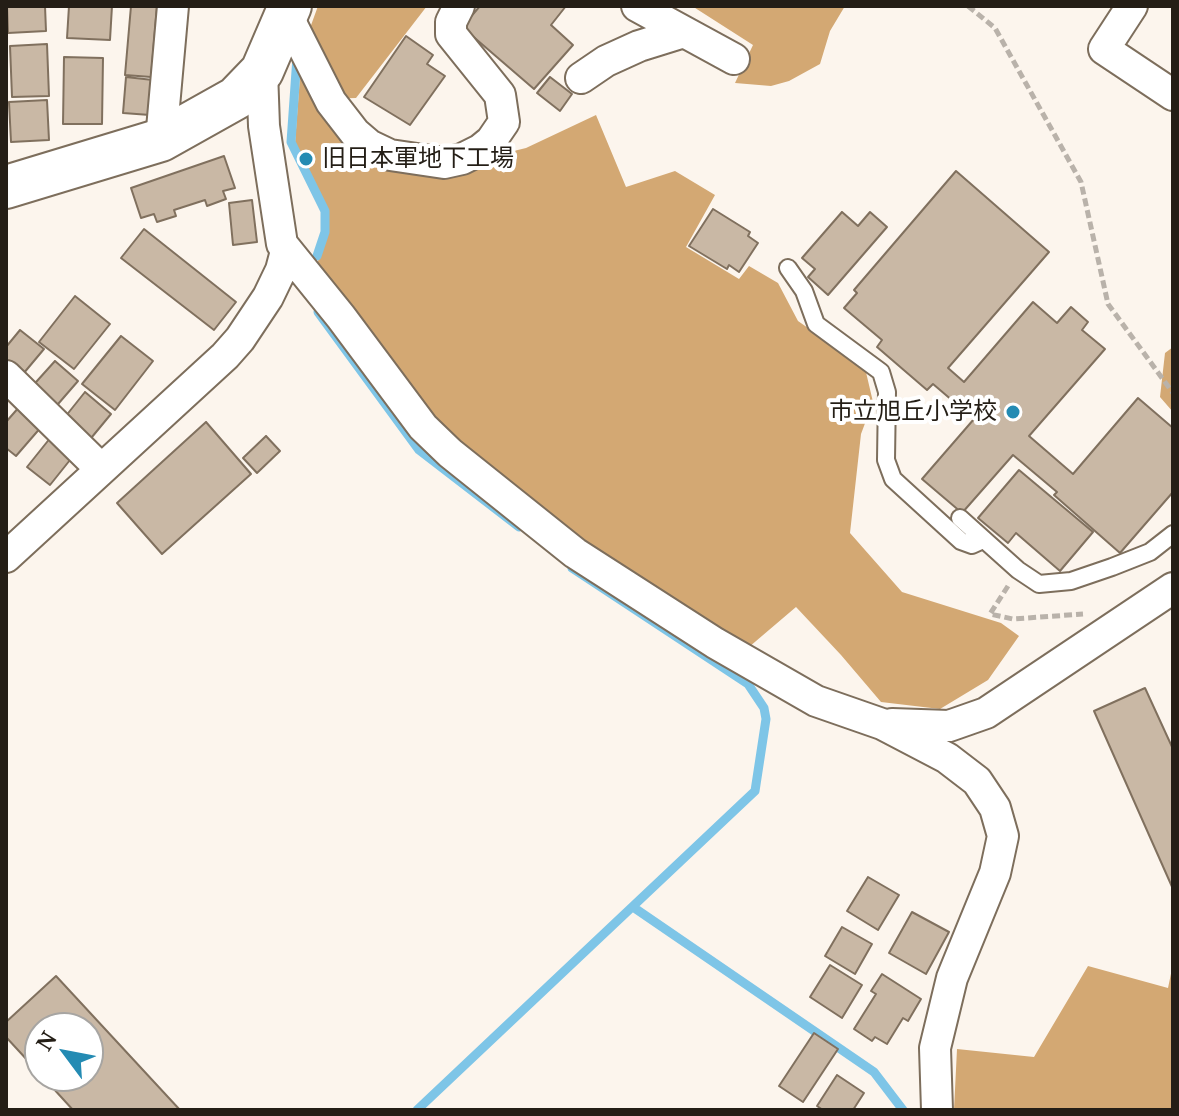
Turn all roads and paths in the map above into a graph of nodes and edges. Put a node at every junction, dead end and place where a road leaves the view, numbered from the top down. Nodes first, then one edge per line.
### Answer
1 (173, 6) edge
2 (459, 6) edge
3 (637, 6) edge
4 (968, 6) edge
5 (1132, 6) edge
6 (288, 10) edge
7 (684, 32) junction
8 (734, 59) dead end
9 (262, 71) junction
10 (581, 78) dead end
11 (1173, 95) edge
12 (161, 140) junction
13 (6, 187) edge
14 (286, 251) junction
15 (788, 268) dead end
16 (6, 376) edge
17 (1173, 393) edge
18 (97, 465) junction
19 (960, 518) dead end
20 (1173, 534) edge
21 (983, 540) junction
22 (6, 557) edge
23 (1018, 570) junction
24 (1173, 588) edge
25 (1090, 613) dead end
26 (882, 724) junction
27 (937, 1110) edge

1 - 12 street
2 - 6 street
3 - 7 street
4 - 17 path
5 - 11 street
6 - 9 street
7 - 8 street
7 - 10 street
9 - 12 street
9 - 14 street
12 - 13 street
14 - 18 street
14 - 26 street
15 - 21 lane
16 - 18 street
18 - 22 street
19 - 21 lane
20 - 23 lane
21 - 23 lane
23 - 25 path
24 - 26 street
26 - 27 street

